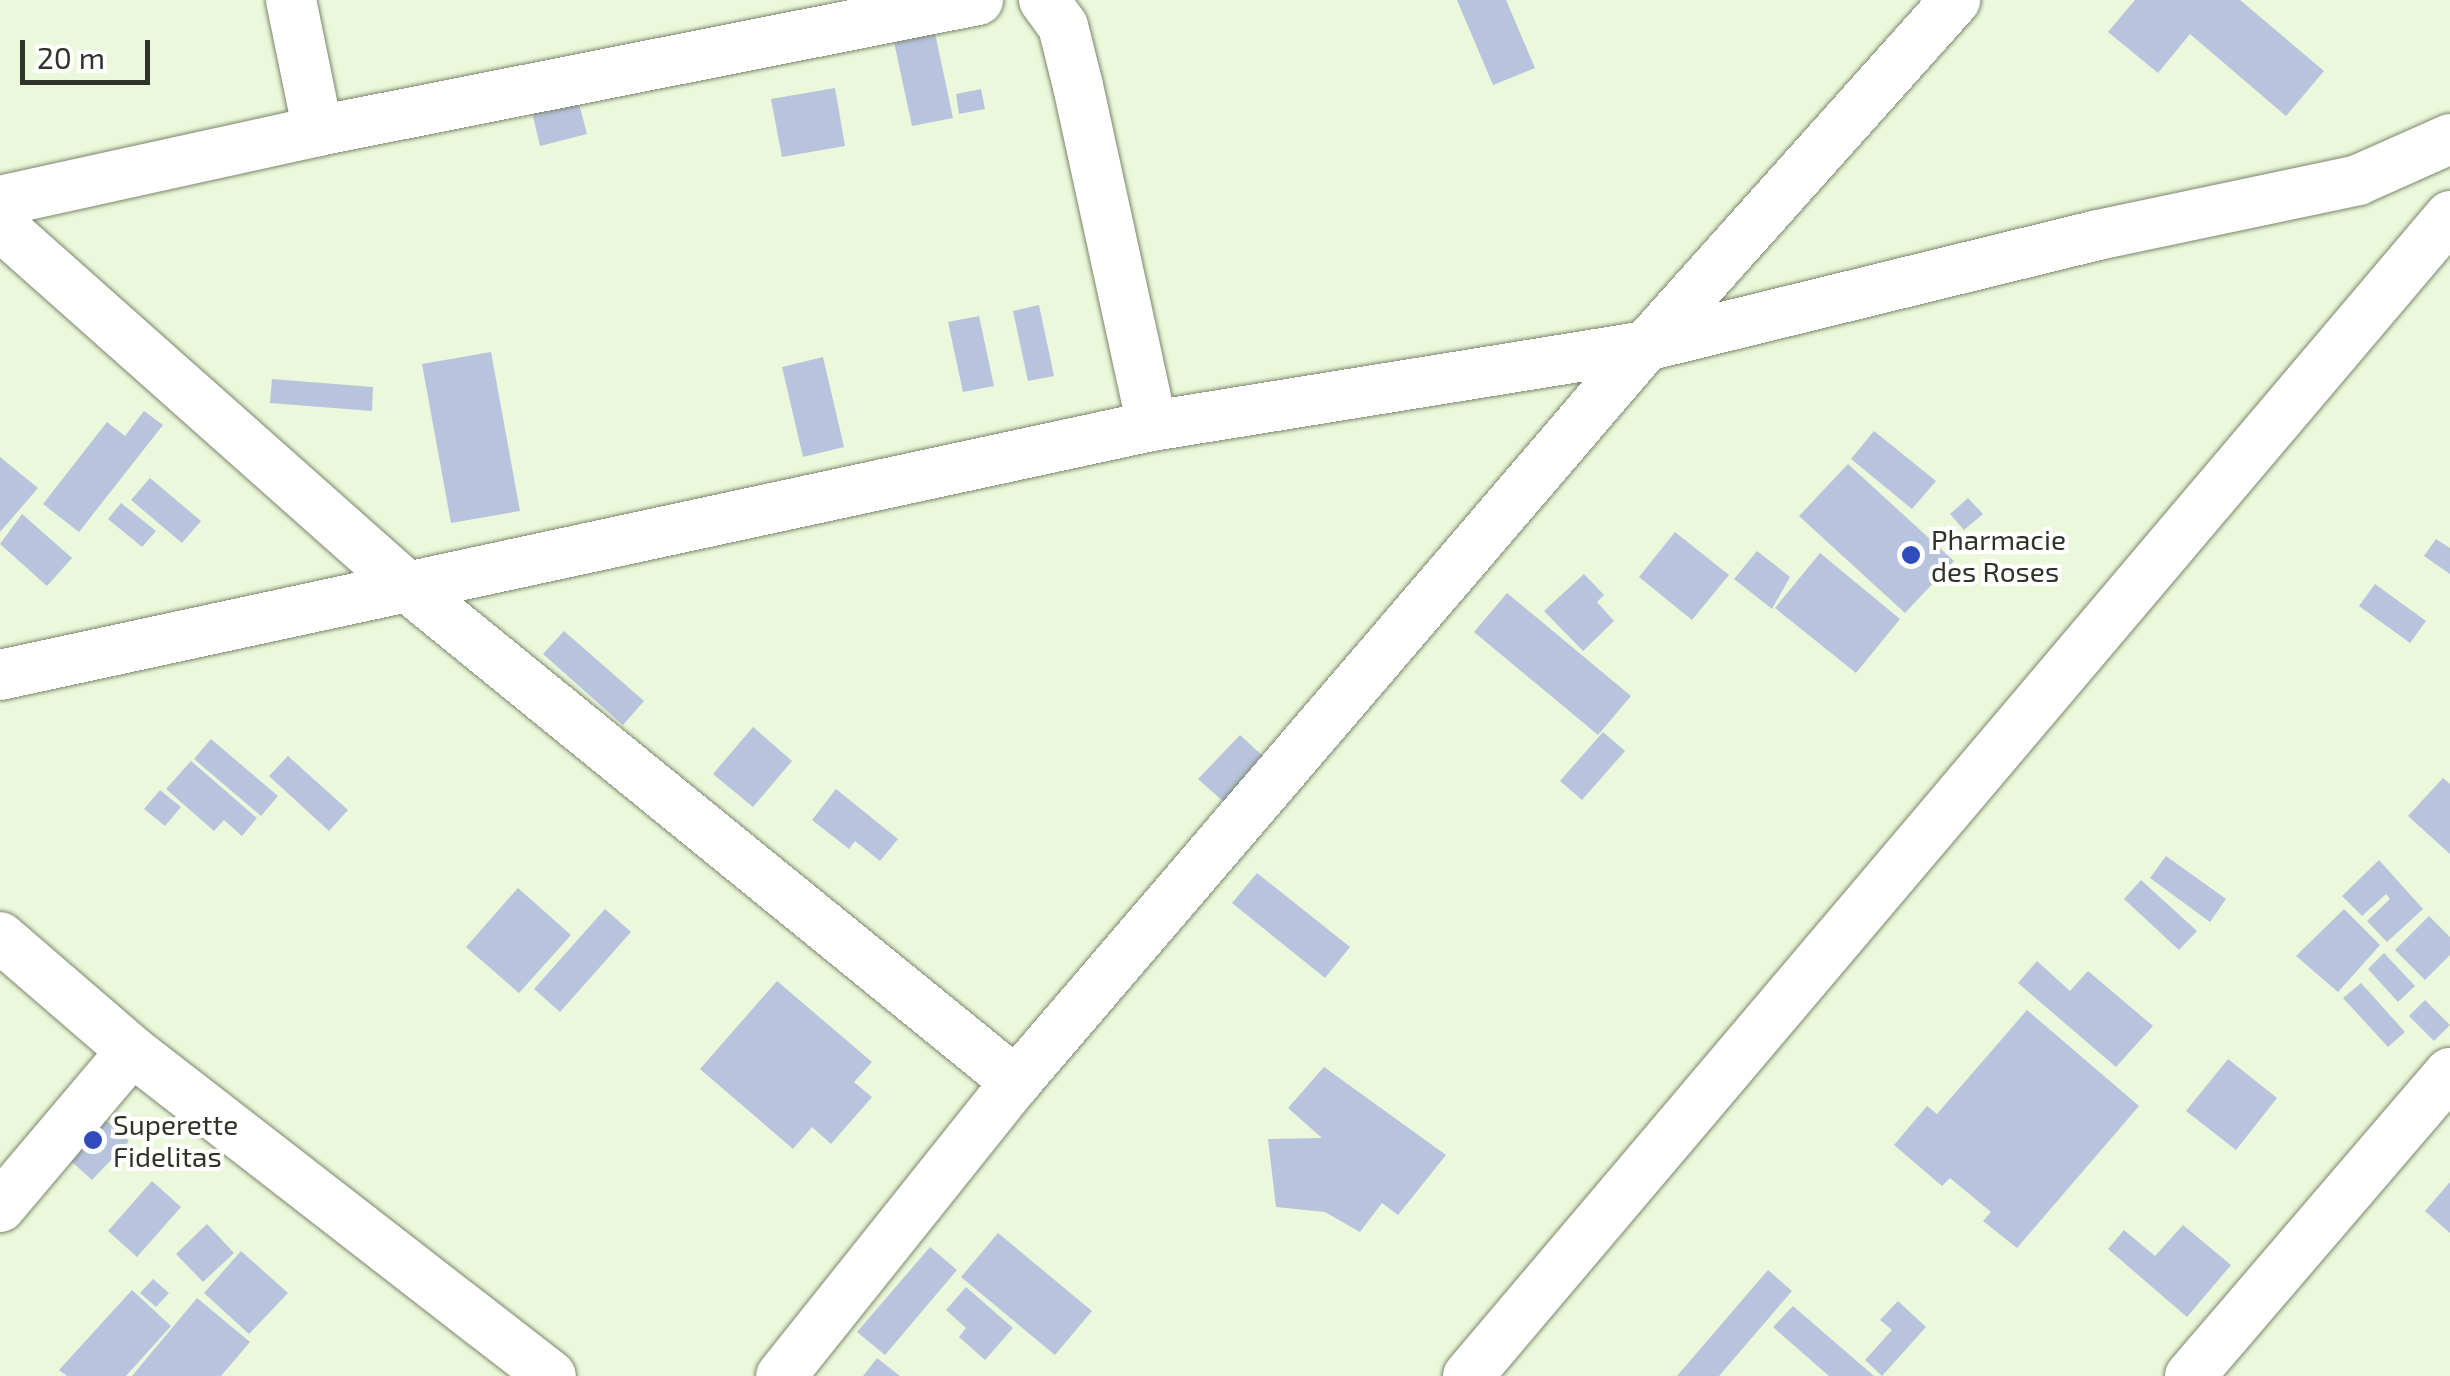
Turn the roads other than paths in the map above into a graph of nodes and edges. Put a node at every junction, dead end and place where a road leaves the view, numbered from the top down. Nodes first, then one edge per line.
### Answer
1 (291, 0) edge
2 (978, 0) edge
3 (1044, 0) edge
4 (1955, 0) edge
5 (318, 131) junction
6 (2450, 139) edge
7 (0, 201) edge
8 (2450, 216) edge
9 (0, 225) edge
10 (1646, 346) junction
11 (1152, 426) junction
12 (405, 585) junction
13 (0, 675) edge
14 (0, 937) edge
15 (132, 1052) junction
16 (2450, 1072) edge
17 (1016, 1082) junction
18 (0, 1208) edge
19 (552, 1376) edge
20 (781, 1376) edge
21 (1468, 1376) edge
22 (2190, 1376) edge

1 - 5 street
2 - 5 street
3 - 11 street
4 - 10 street
5 - 7 street
6 - 10 street
8 - 21 street
9 - 12 street
10 - 11 street
10 - 17 street
11 - 12 street
12 - 13 street
12 - 17 street
14 - 15 street
15 - 18 street
15 - 19 street
16 - 22 street
17 - 20 street

